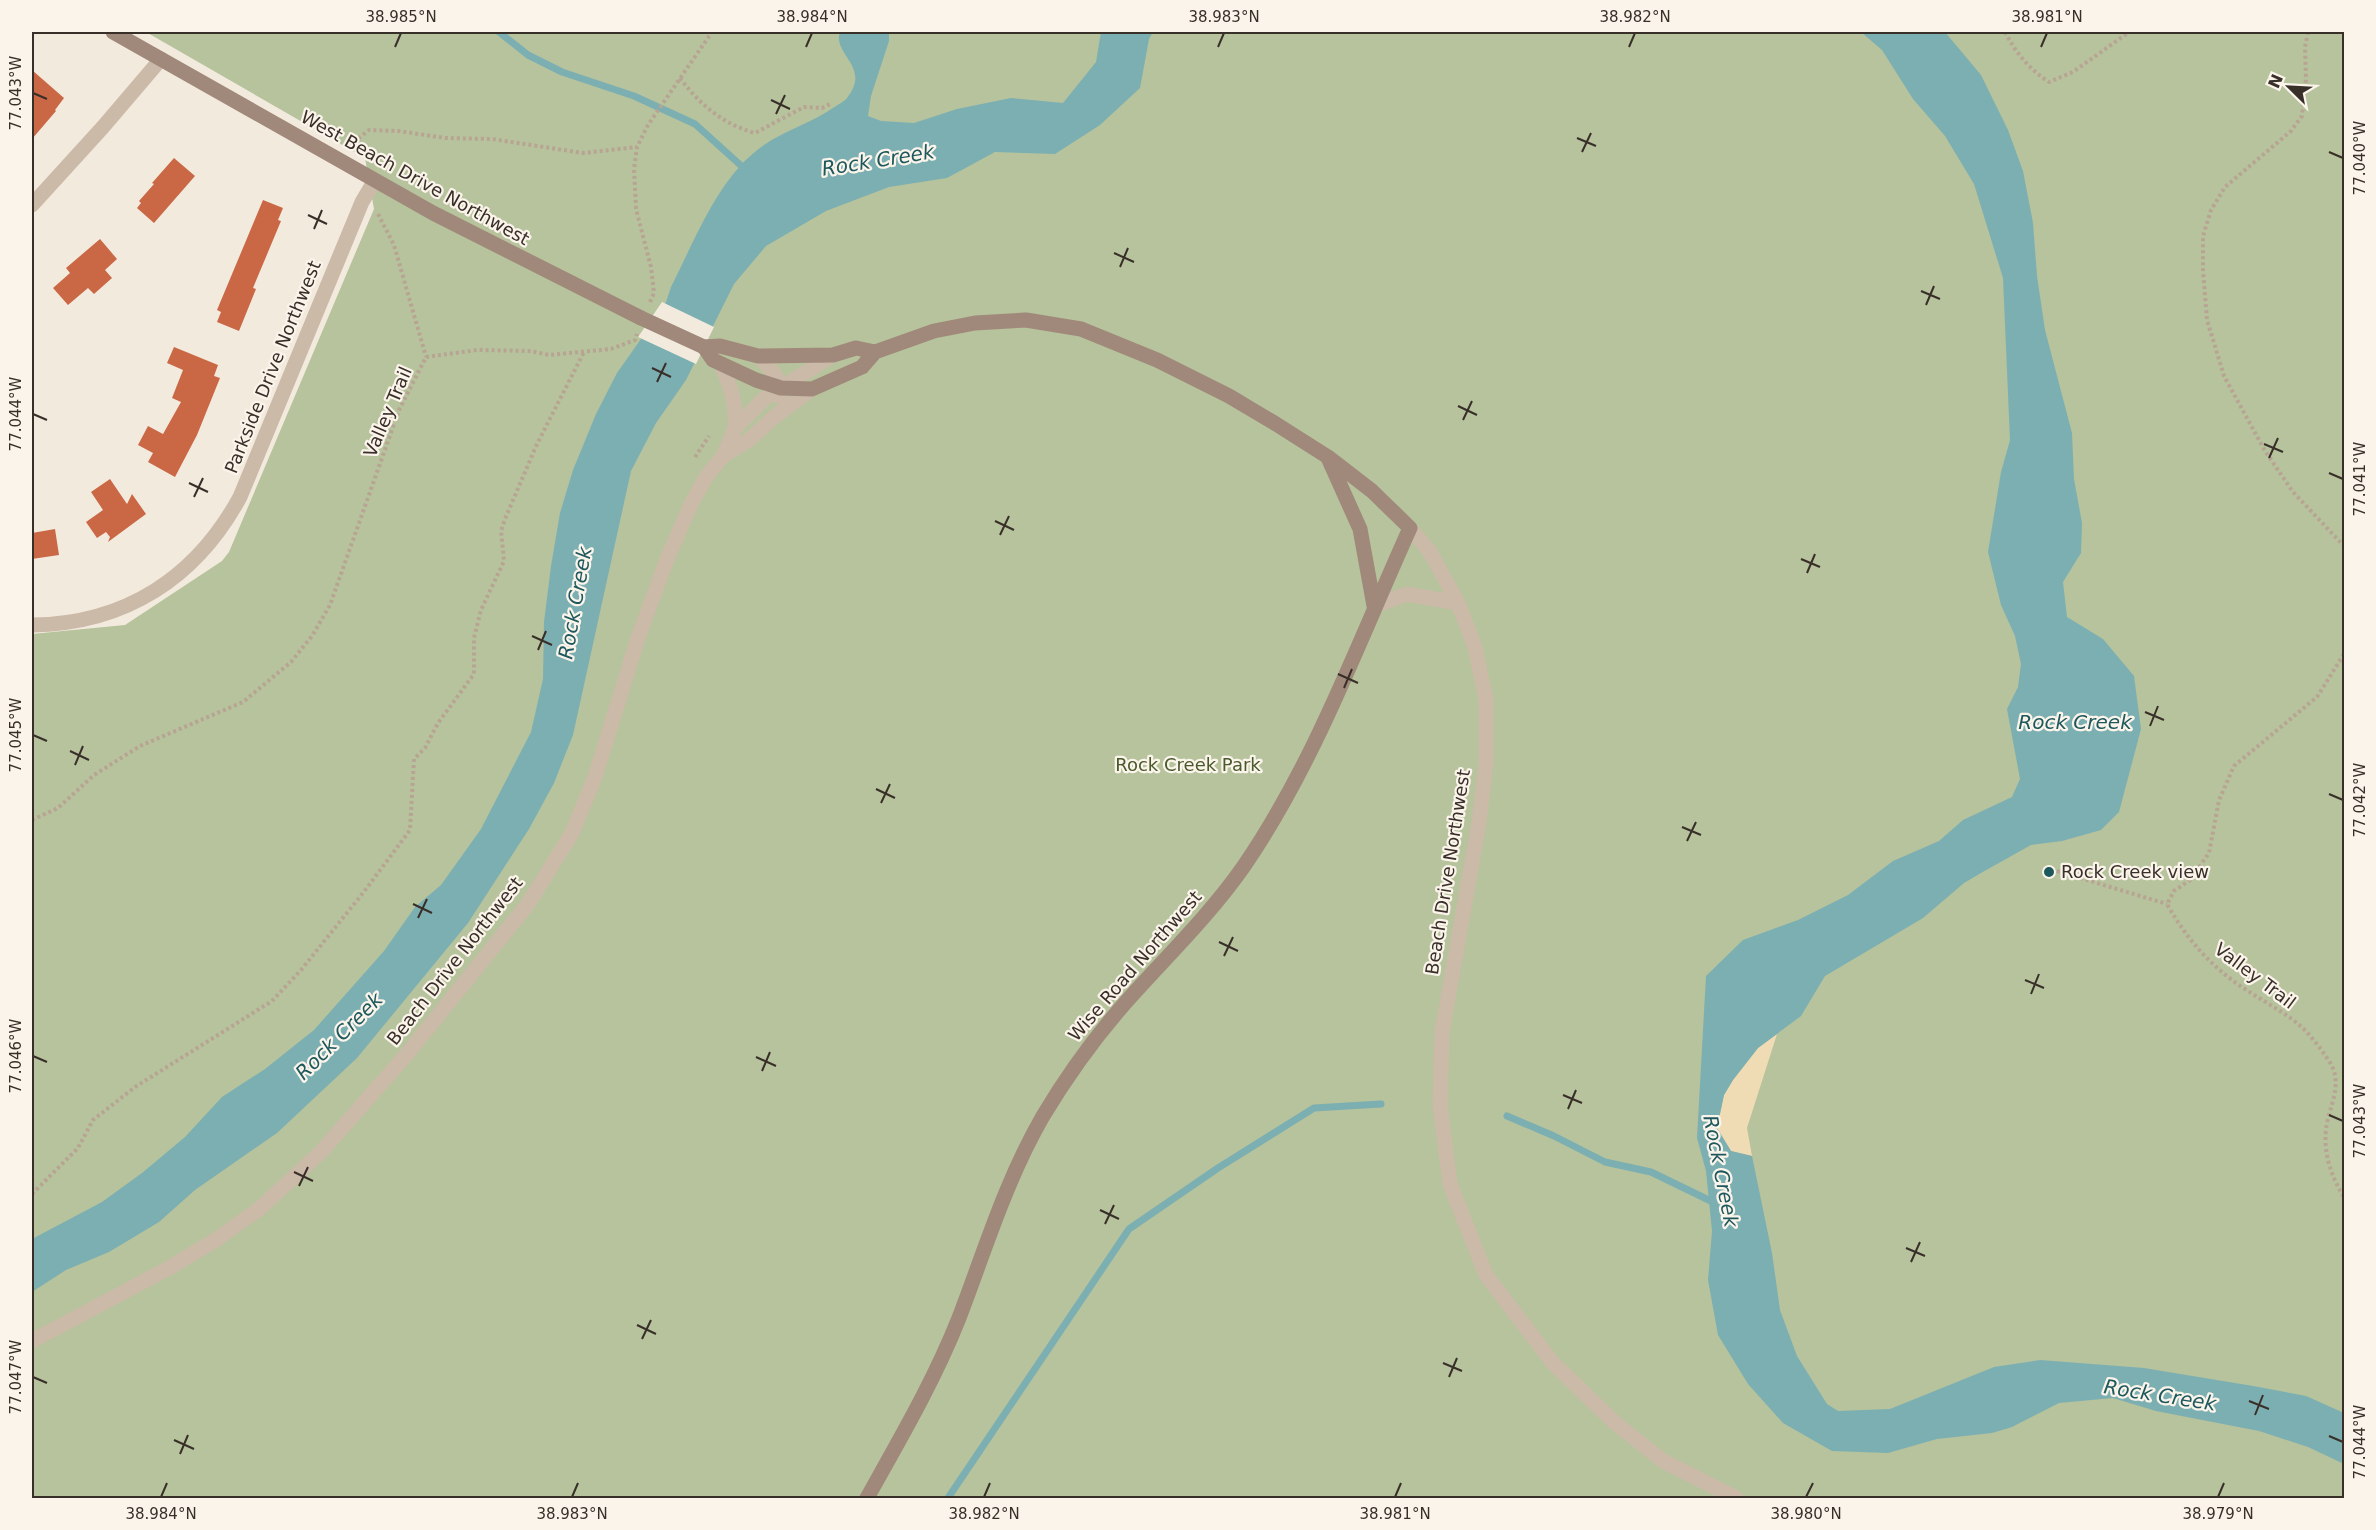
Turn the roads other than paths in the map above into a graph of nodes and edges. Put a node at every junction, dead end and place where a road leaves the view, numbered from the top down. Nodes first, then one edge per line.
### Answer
1 (113, 32) edge
2 (161, 59) junction
3 (375, 180) junction
4 (32, 205) edge
5 (704, 347) junction
6 (874, 352) junction
7 (833, 355) junction
8 (758, 356) junction
9 (721, 364) junction
10 (781, 388) junction
11 (812, 389) junction
12 (774, 417) junction
13 (735, 428) junction
14 (723, 455) junction
15 (1328, 457) junction
16 (1410, 528) junction
17 (1458, 603) junction
18 (1374, 606) junction
19 (32, 625) edge
20 (32, 1341) edge
21 (867, 1498) edge
22 (1736, 1498) edge

1 - 2 street, West Beach Drive Northwest
2 - 3 street, West Beach Drive Northwest
2 - 4 street
3 - 5 street, West Beach Drive Northwest, bridge
3 - 19 street, Parkside Drive Northwest
5 - 8 street, West Beach Drive Northwest
5 - 9 street, West Beach Drive Northwest
6 - 7 street, Beach Drive Northwest
6 - 11 street, Beach Drive Northwest
6 - 15 street, Beach Drive Northwest
7 - 8 street, West Beach Drive Northwest
7 - 10 street, Beach Drive Northwest
8 - 10 street
9 - 10 street, West Beach Drive Northwest
9 - 13 street
10 - 11 street, West Beach Drive Northwest
10 - 12 street
10 - 13 street, Beach Drive Northwest
11 - 12 street, Beach Drive Northwest
12 - 14 street, Beach Drive Northwest
13 - 14 street, Beach Drive Northwest
14 - 20 street, Beach Drive Northwest
15 - 16 street, Beach Drive Northwest
15 - 18 street
16 - 17 street, Beach Drive Northwest
16 - 18 street, Wise Road Northwest
17 - 18 street
17 - 22 street, Beach Drive Northwest
18 - 21 street, Wise Road Northwest

